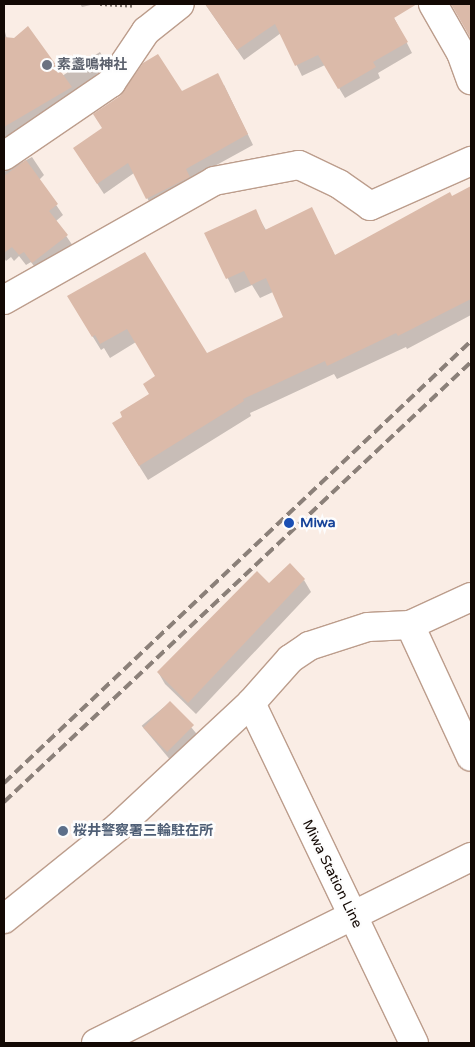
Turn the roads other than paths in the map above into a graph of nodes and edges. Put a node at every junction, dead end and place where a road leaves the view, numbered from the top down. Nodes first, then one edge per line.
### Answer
1 (180, 4) edge
2 (433, 4) edge
3 (466, 50) edge
4 (471, 80) edge
5 (4, 156) edge
6 (471, 161) edge
7 (6, 293) edge
8 (471, 597) edge
9 (410, 625) junction
10 (251, 703) junction
11 (471, 757) edge
12 (471, 857) edge
13 (353, 918) junction
14 (4, 920) edge
15 (96, 1043) edge
16 (414, 1043) edge

1 - 5 street
2 - 3 street
3 - 4 street
6 - 7 street
8 - 9 street
9 - 10 street
9 - 11 street
10 - 13 street, Miwa Station Line
10 - 14 street
12 - 13 street
13 - 15 street
13 - 16 street, Miwa Station Line

